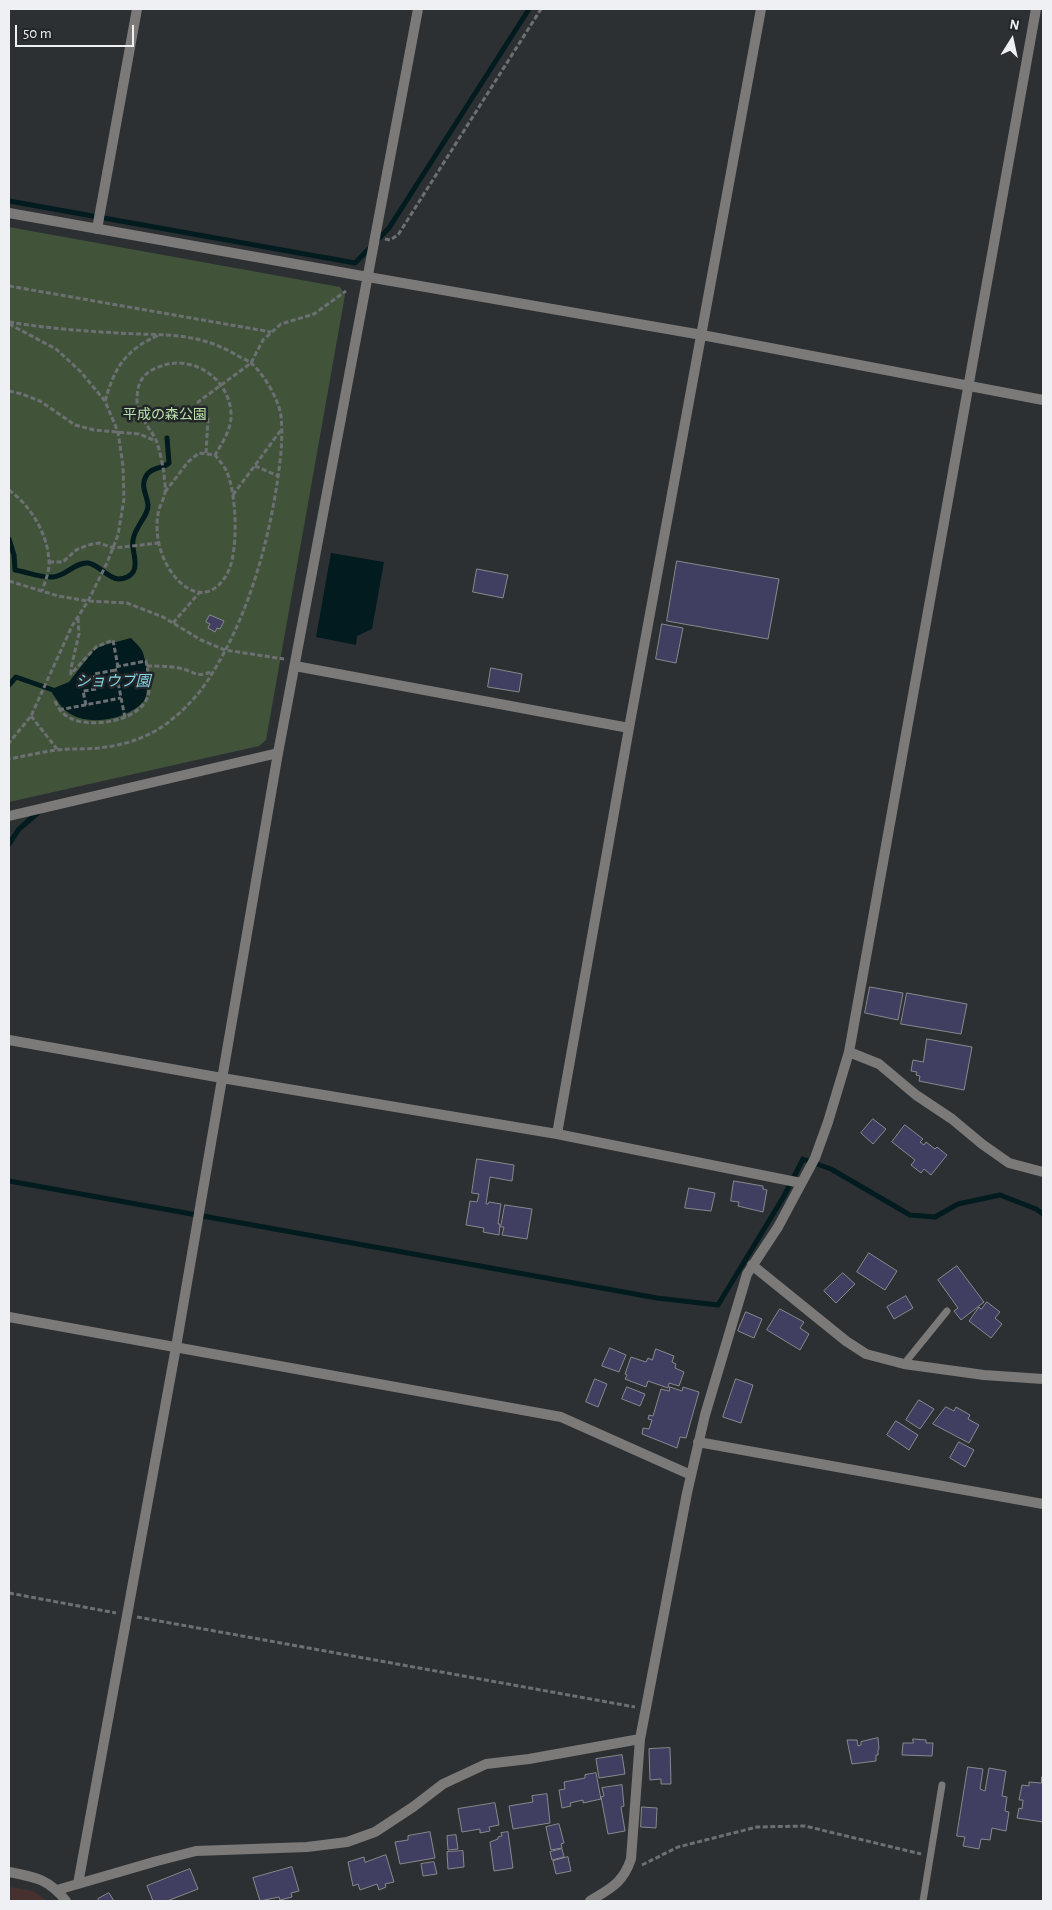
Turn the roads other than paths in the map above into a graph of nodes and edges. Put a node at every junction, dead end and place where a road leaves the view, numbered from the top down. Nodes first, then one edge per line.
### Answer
1 (136, 9) edge
2 (418, 9) edge
3 (761, 9) edge
4 (1036, 9) edge
5 (9, 213) edge
6 (97, 228) junction
7 (368, 277) junction
8 (702, 336) junction
9 (969, 386) junction
10 (1043, 400) edge
11 (295, 666) junction
12 (629, 728) junction
13 (278, 754) junction
14 (9, 816) edge
15 (9, 1040) edge
16 (849, 1052) junction
17 (222, 1078) junction
18 (557, 1134) junction
19 (1043, 1172) edge
20 (801, 1183) junction
21 (752, 1265) junction
22 (947, 1311) dead end
23 (9, 1317) edge
24 (176, 1348) junction
25 (904, 1364) junction
26 (1043, 1379) edge
27 (698, 1442) junction
28 (691, 1475) junction
29 (1043, 1504) edge
30 (640, 1739) junction
31 (942, 1785) dead end
32 (9, 1872) edge
33 (78, 1884) junction
34 (57, 1890) junction
35 (66, 1901) edge
36 (590, 1901) edge
37 (923, 1901) edge

1 - 6 street
2 - 7 street
3 - 8 street
4 - 9 street
5 - 6 street
6 - 7 street
7 - 8 street
7 - 11 street
8 - 9 street
8 - 12 street
9 - 10 street
9 - 16 street
11 - 12 street
11 - 13 street
12 - 18 street
13 - 14 street
13 - 17 street
15 - 17 street
16 - 19 street
16 - 20 street
17 - 18 street
17 - 24 street
18 - 20 street
20 - 21 street
21 - 25 street
21 - 27 street
22 - 25 lane
23 - 24 street
24 - 28 street
24 - 33 street
25 - 26 street
27 - 28 street
27 - 29 street
28 - 30 street
30 - 33 street
30 - 36 street
31 - 37 lane
32 - 34 street
33 - 34 street
34 - 35 street

